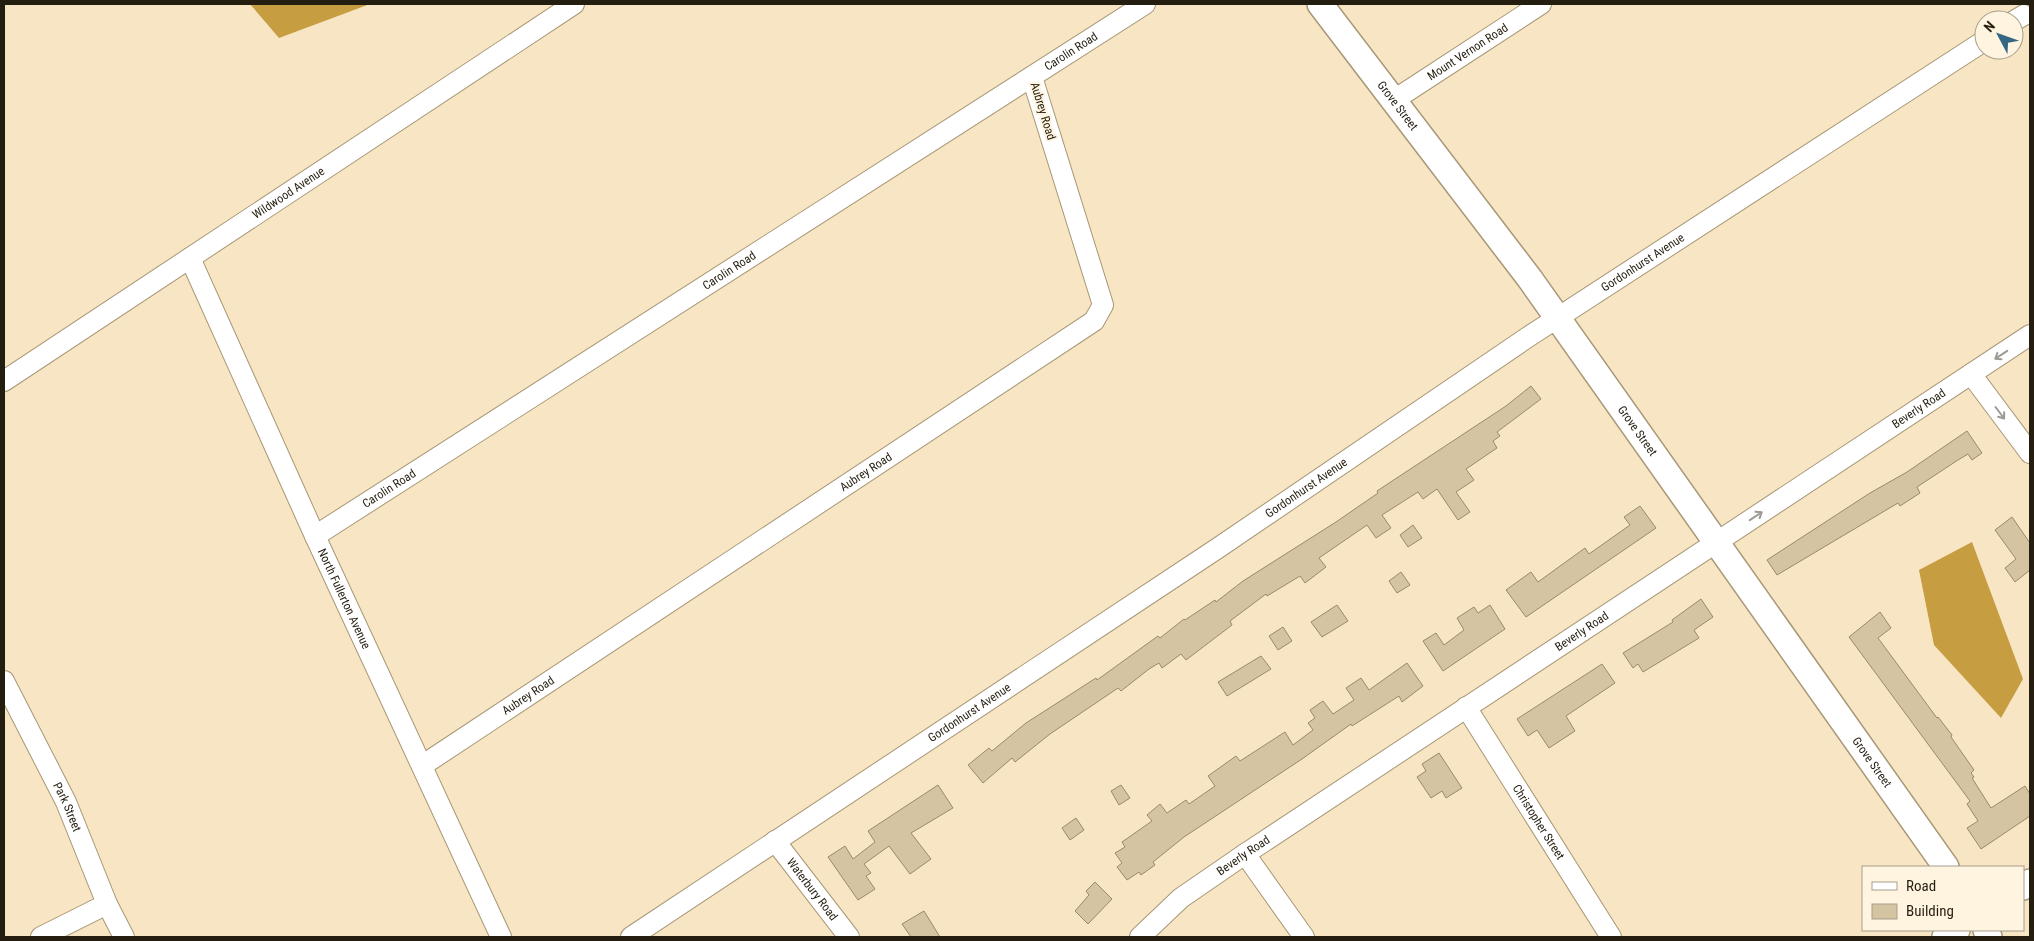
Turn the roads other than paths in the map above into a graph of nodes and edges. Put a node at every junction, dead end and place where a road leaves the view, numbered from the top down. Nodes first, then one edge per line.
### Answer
1 (574, 4) edge
2 (1144, 4) edge
3 (1320, 4) edge
4 (1541, 4) edge
5 (1974, 47) edge
6 (1032, 77) junction
7 (1394, 100) junction
8 (190, 258) junction
9 (1557, 318) junction
10 (2030, 335) edge
11 (1971, 374) junction
12 (4, 382) edge
13 (2030, 453) edge
14 (315, 536) junction
15 (1716, 544) junction
16 (4, 682) edge
17 (1466, 706) junction
18 (423, 765) junction
19 (775, 841) junction
20 (1245, 854) junction
21 (1945, 866) edge
22 (107, 904) junction
23 (41, 937) edge
24 (124, 937) edge
25 (501, 937) edge
26 (631, 937) edge
27 (849, 937) edge
28 (1140, 937) edge
29 (1304, 937) edge
30 (1611, 937) edge

1 - 8 street, Wildwood Avenue
2 - 6 street, Carolin Road
3 - 7 main road, Grove Street
4 - 7 street, Mount Vernon Road
5 - 9 street, Gordonhurst Avenue
6 - 14 street, Carolin Road
6 - 18 street, Aubrey Road
7 - 9 main road, Grove Street
8 - 12 street, Wildwood Avenue
8 - 14 street, North Fullerton Avenue
9 - 15 main road, Grove Street
9 - 19 street, Gordonhurst Avenue
10 -> 11 street, Beverly Road
11 -> 13 street
15 -> 11 street, Beverly Road
14 - 18 street, North Fullerton Avenue
15 - 17 street, Beverly Road
15 - 21 main road, Grove Street
16 - 22 street, Park Street
17 - 20 street, Beverly Road
17 - 30 street, Christopher Street
18 - 25 street, North Fullerton Avenue
19 - 26 street, Gordonhurst Avenue
19 - 27 street, Waterbury Road
20 - 28 street, Beverly Road
20 - 29 street
22 - 23 street
22 - 24 street, Park Street

